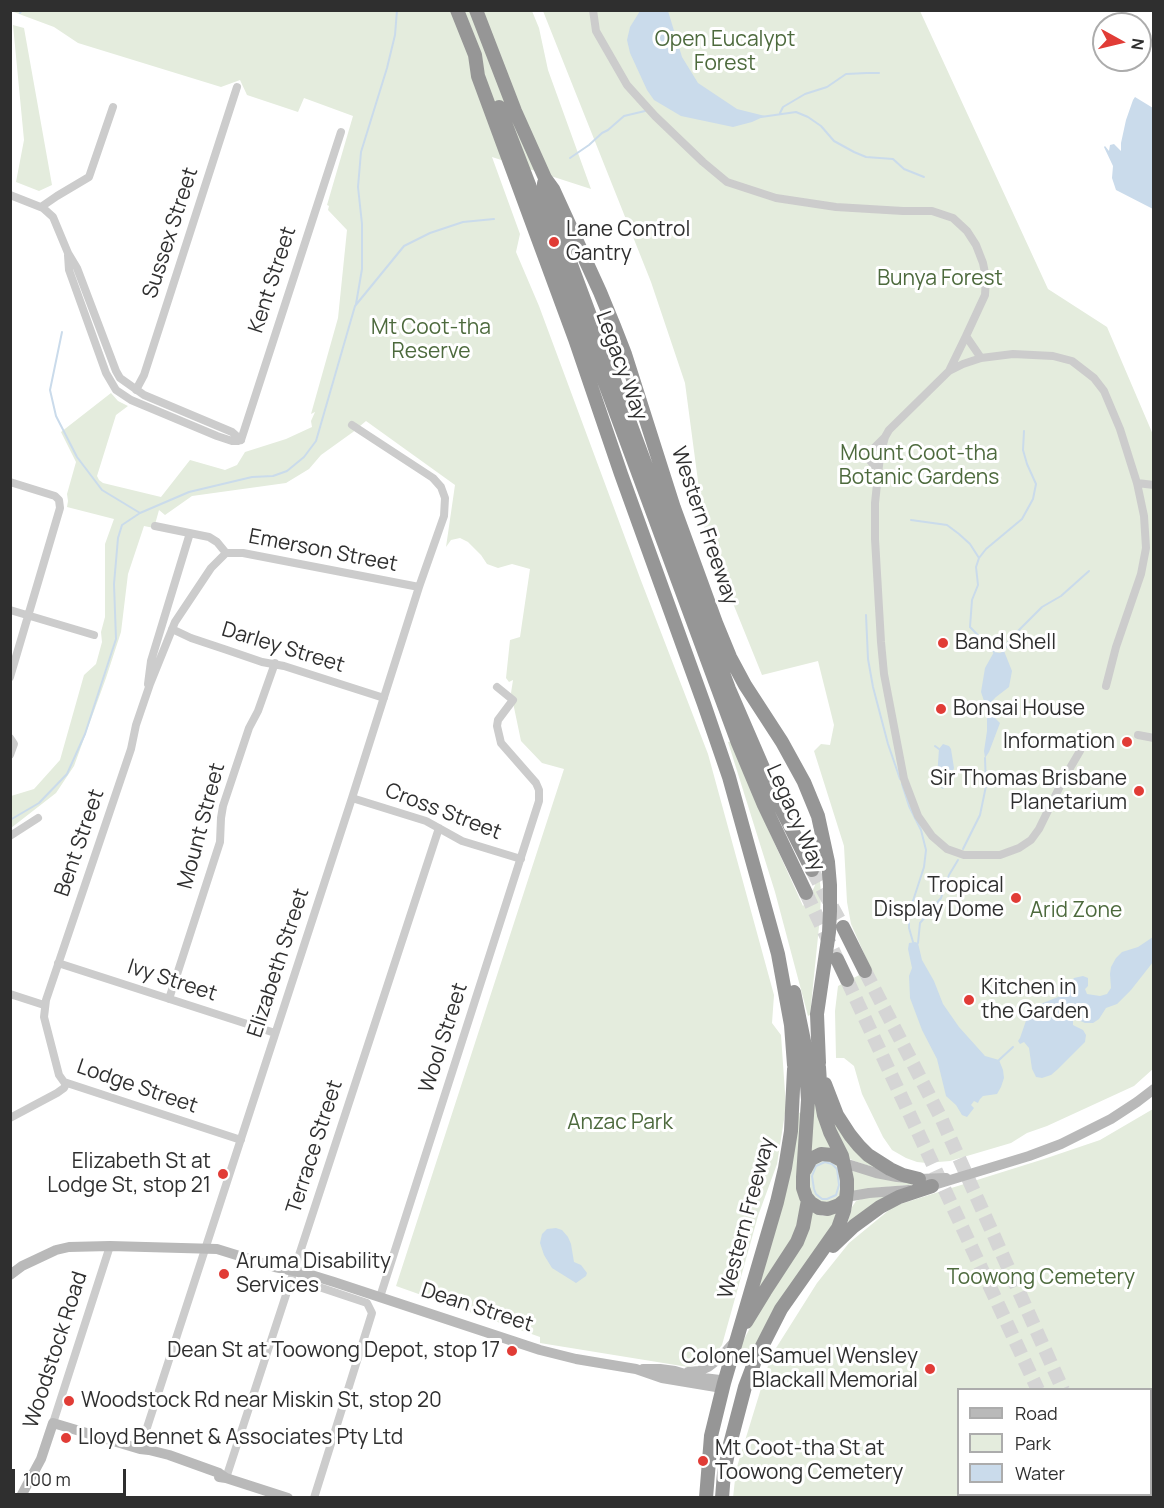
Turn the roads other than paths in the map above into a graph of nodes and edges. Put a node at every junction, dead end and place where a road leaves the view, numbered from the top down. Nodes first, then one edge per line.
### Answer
1 (457, 10) edge
2 (476, 10) edge
3 (593, 10) edge
4 (475, 55) junction
5 (237, 87) dead end
6 (113, 107) dead end
7 (341, 132) dead end
8 (545, 178) junction
9 (10, 195) edge
10 (41, 207) junction
11 (68, 253) junction
12 (966, 336) junction
13 (981, 358) junction
14 (949, 371) junction
15 (136, 390) junction
16 (352, 425) dead end
17 (885, 437) junction
18 (241, 440) junction
19 (878, 470) junction
20 (10, 482) edge
21 (1137, 483) junction
22 (1154, 484) edge
23 (155, 526) dead end
24 (190, 533) junction
25 (226, 553) junction
26 (419, 587) junction
27 (10, 610) edge
28 (28, 615) junction
29 (172, 629) junction
30 (94, 635) dead end
31 (275, 663) junction
32 (10, 677) edge
33 (1106, 686) dead end
34 (497, 687) dead end
35 (147, 692) junction
36 (384, 698) junction
37 (1138, 735) dead end
38 (10, 738) edge
39 (1154, 738) edge
40 (1080, 750) dead end
41 (10, 756) edge
42 (352, 798) junction
43 (38, 818) dead end
44 (439, 828) junction
45 (10, 836) edge
46 (521, 859) junction
47 (812, 870) tunnel mouth
48 (806, 893) tunnel mouth
49 (843, 927) tunnel mouth
50 (837, 959) tunnel mouth
51 (58, 963) junction
52 (865, 971) tunnel mouth
53 (847, 980) tunnel mouth
54 (10, 994) edge
55 (169, 999) junction
56 (44, 1005) junction
57 (275, 1033) junction
58 (808, 1066) junction
59 (66, 1084) junction
60 (1154, 1089) edge
61 (10, 1118) edge
62 (241, 1140) junction
63 (844, 1162) junction
64 (955, 1178) junction
65 (919, 1179) junction
66 (803, 1181) junction
67 (932, 1186) junction
68 (846, 1198) junction
69 (808, 1200) junction
70 (110, 1246) junction
71 (205, 1248) junction
72 (812, 1265) junction
73 (293, 1271) junction
74 (308, 1274) junction
75 (10, 1275) edge
76 (380, 1297) junction
77 (735, 1340) junction
78 (636, 1370) junction
79 (679, 1372) junction
80 (695, 1380) junction
81 (722, 1390) junction
82 (53, 1423) junction
83 (140, 1449) junction
84 (226, 1478) junction
85 (272, 1495) edge
86 (20, 1497) edge
87 (288, 1497) edge
88 (314, 1497) edge
89 (706, 1497) edge
90 (714, 1497) edge
91 (722, 1497) edge

1 - 4 highway
2 - 8 highway, Western Freeway
3 - 12 street
4 - 48 highway, Legacy Way
4 - 58 highway
5 - 15 street, Sussex Street
6 - 10 street
7 - 18 street, Kent Street
8 - 47 highway, Legacy Way
8 - 58 highway, Western Freeway
9 - 10 street
10 - 11 street
11 - 15 street
11 - 18 street
12 - 13 street
12 - 14 street
13 - 14 street
13 - 21 street
14 - 17 street
15 - 18 street
16 - 26 street, Elizabeth Street
17 - 19 street
17 - 19 street
19 - 40 street
20 - 28 street
21 - 22 street
21 - 33 street
23 - 24 street, Emerson Street
24 - 25 street, Emerson Street
24 - 35 street, Bent Street
25 - 26 street, Emerson Street
25 - 29 street, Bent Street
26 - 36 street, Elizabeth Street
27 - 28 street
28 - 30 street
28 - 32 street
29 - 31 street, Darley Street
29 - 35 street, Bent Street
31 - 36 street, Darley Street
31 - 55 street, Mount Street
34 - 46 street, Wool Street
35 - 51 street, Bent Street
36 - 42 street, Elizabeth Street
37 - 39 street
38 - 41 street
42 - 44 street, Cross Street
42 - 57 street, Elizabeth Street
43 - 45 street
44 - 46 street, Cross Street
44 - 73 street, Terrace Street
46 - 76 street, Wool Street
49 - 52 highway
50 - 53 highway
51 - 55 street, Ivy Street
51 - 56 street, Bent Street
54 - 56 street
55 - 57 street, Ivy Street
56 - 59 street, Lodge Street
57 - 62 street, Elizabeth Street
58 - 63 highway, Western Freeway
58 - 65 highway
58 - 66 highway
58 - 77 highway, Western Freeway
59 - 61 street
59 - 62 street, Lodge Street
60 - 64 street
62 - 71 street, Elizabeth Street
63 - 65 street
63 - 66 highway
63 - 68 highway
64 - 65 street
64 - 67 street
66 - 69 highway
67 - 68 street
67 - 72 highway
68 - 69 highway
68 - 72 highway
69 - 77 highway
70 - 71 street, Dean Street
70 - 75 street, Dean Street
70 - 82 street, Woodstock Road
71 - 73 street, Dean Street
71 - 83 street, Elizabeth Street
72 - 91 highway
73 - 74 street, Dean Street
73 - 84 street, Terrace Street
74 - 76 street, Dean Street
74 - 88 street, Dean Street
76 - 78 street, Dean Street
77 - 79 street
77 - 81 highway, Western Freeway
78 - 79 street, Dean Street
78 - 80 street, Dean Street
79 - 80 street, Dean Street
80 - 81 street, Dean Street
81 - 89 highway
81 - 90 highway
82 - 83 street
82 - 86 street, Woodstock Road
83 - 84 street
84 - 85 street
85 - 87 street

